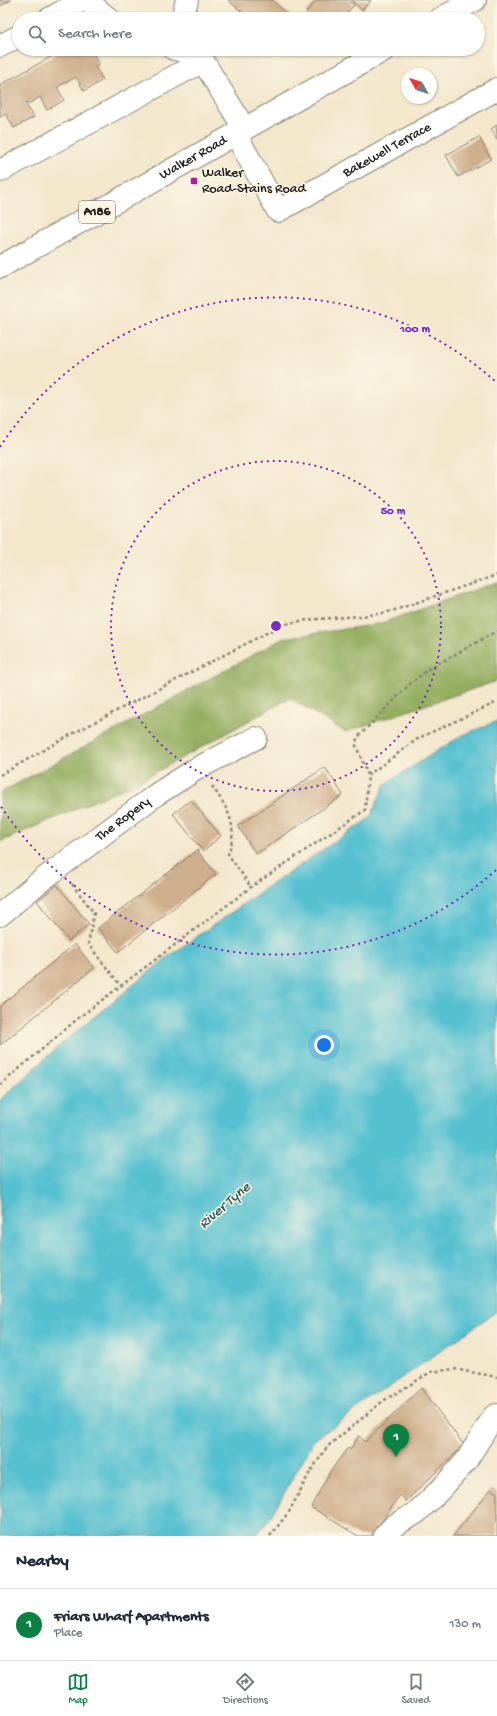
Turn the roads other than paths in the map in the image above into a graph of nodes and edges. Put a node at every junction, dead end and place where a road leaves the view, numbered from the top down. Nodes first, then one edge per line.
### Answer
1 (83, 0) edge
2 (86, 0) edge
3 (187, 0) edge
4 (475, 0) edge
5 (62, 12) edge
6 (101, 12) edge
7 (184, 12) edge
8 (453, 12) edge
9 (12, 40) edge
10 (0, 46) edge
11 (195, 56) edge
12 (374, 56) edge
13 (203, 61) junction
14 (497, 89) edge
15 (240, 131) junction
16 (0, 172) edge
17 (0, 267) edge
18 (256, 738) dead end
19 (0, 915) edge
20 (497, 1415) edge
21 (385, 1535) dead end

1 - 5 street
2 - 6 street
3 - 7 street
4 - 8 street
9 - 10 street
11 - 13 street
12 - 15 street, Walker Road / A186
13 - 15 street
13 - 16 street
14 - 15 street, Bakewell Terrace
15 - 17 street, Walker Road / A186
18 - 19 street, The Ropery
20 - 21 street

